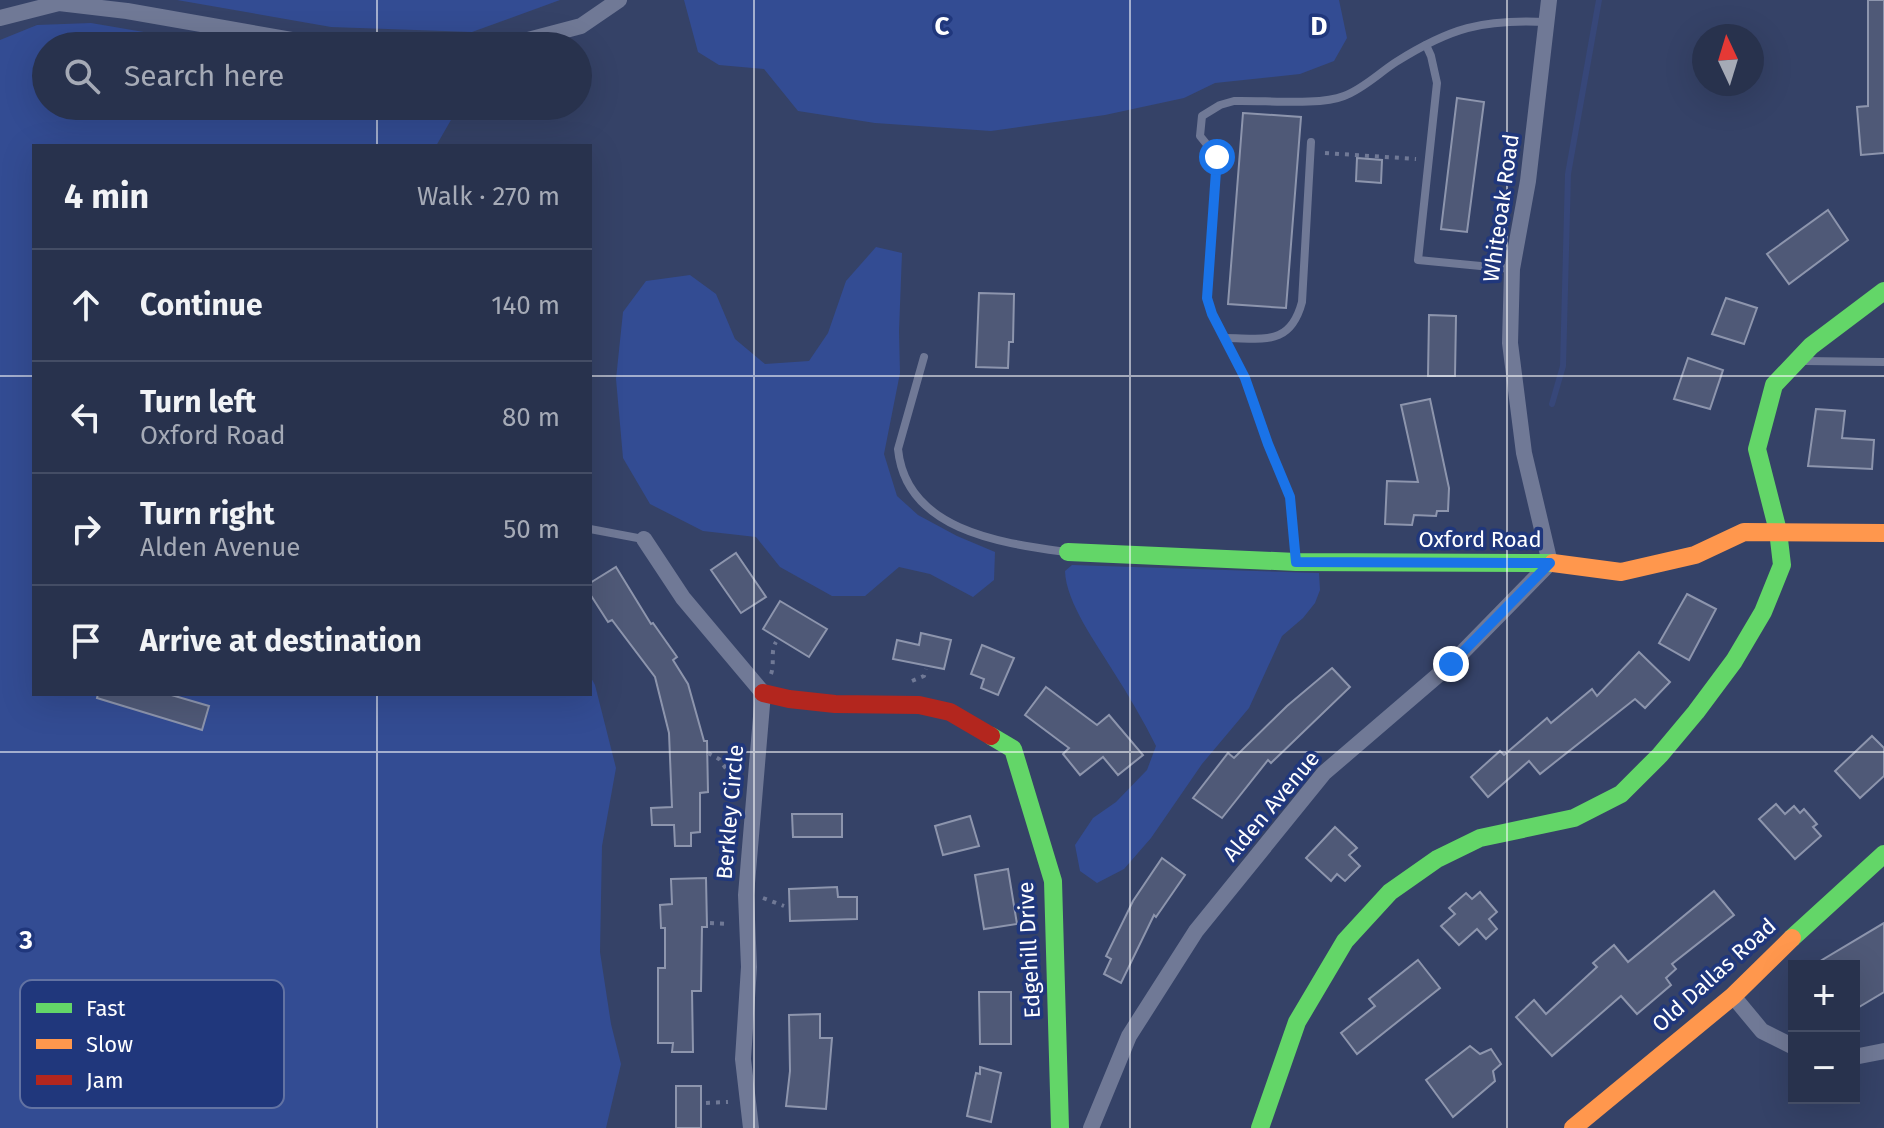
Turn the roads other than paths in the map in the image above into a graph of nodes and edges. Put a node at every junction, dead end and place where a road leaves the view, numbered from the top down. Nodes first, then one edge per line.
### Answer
1 (619, 0) edge
2 (1549, 0) edge
3 (59, 1) edge
4 (22, 6) edge
5 (0, 18) edge
6 (1546, 22) junction
7 (246, 32) edge
8 (558, 32) edge
9 (1426, 45) junction
10 (1311, 147) road end
11 (1512, 269) junction
12 (1884, 291) edge
13 (1225, 338) junction
14 (924, 357) dead end
15 (1796, 361) junction
16 (1884, 362) edge
17 (592, 529) edge
18 (1778, 531) junction
19 (1884, 533) edge
20 (644, 539) joint
21 (1068, 552) joint
22 (1296, 562) junction
23 (1550, 563) junction
24 (765, 686) junction
25 (1884, 854) edge
26 (1733, 996) junction
27 (1788, 1044) edge
28 (1884, 1051) edge
29 (1860, 1056) edge
30 (751, 1128) edge
31 (1060, 1128) edge
32 (1091, 1128) edge
33 (1260, 1128) edge
34 (1573, 1128) edge

1 - 8 street
2 - 6 street, Whiteoak Road
3 - 4 street
3 - 7 street
4 - 5 street
6 - 9 lane
6 - 11 street, Whiteoak Road
9 - 11 lane
9 - 13 lane
10 - 13 lane
11 - 23 street, Whiteoak Road
12 - 15 street
13 - 22 lane
14 - 21 lane
15 - 16 lane
15 - 18 street
17 - 20 lane
18 - 19 street, Oxford Road
18 - 23 street, Oxford Road
18 - 33 street
20 - 24 street
21 - 22 street, Oxford Road
22 - 23 street, Oxford Road
23 - 32 street, Alden Avenue
24 - 30 street, Berkley Circle
24 - 31 street, Edgehill Drive
25 - 26 street, Old Dallas Road
26 - 27 street
26 - 34 street, Old Dallas Road
28 - 29 street

